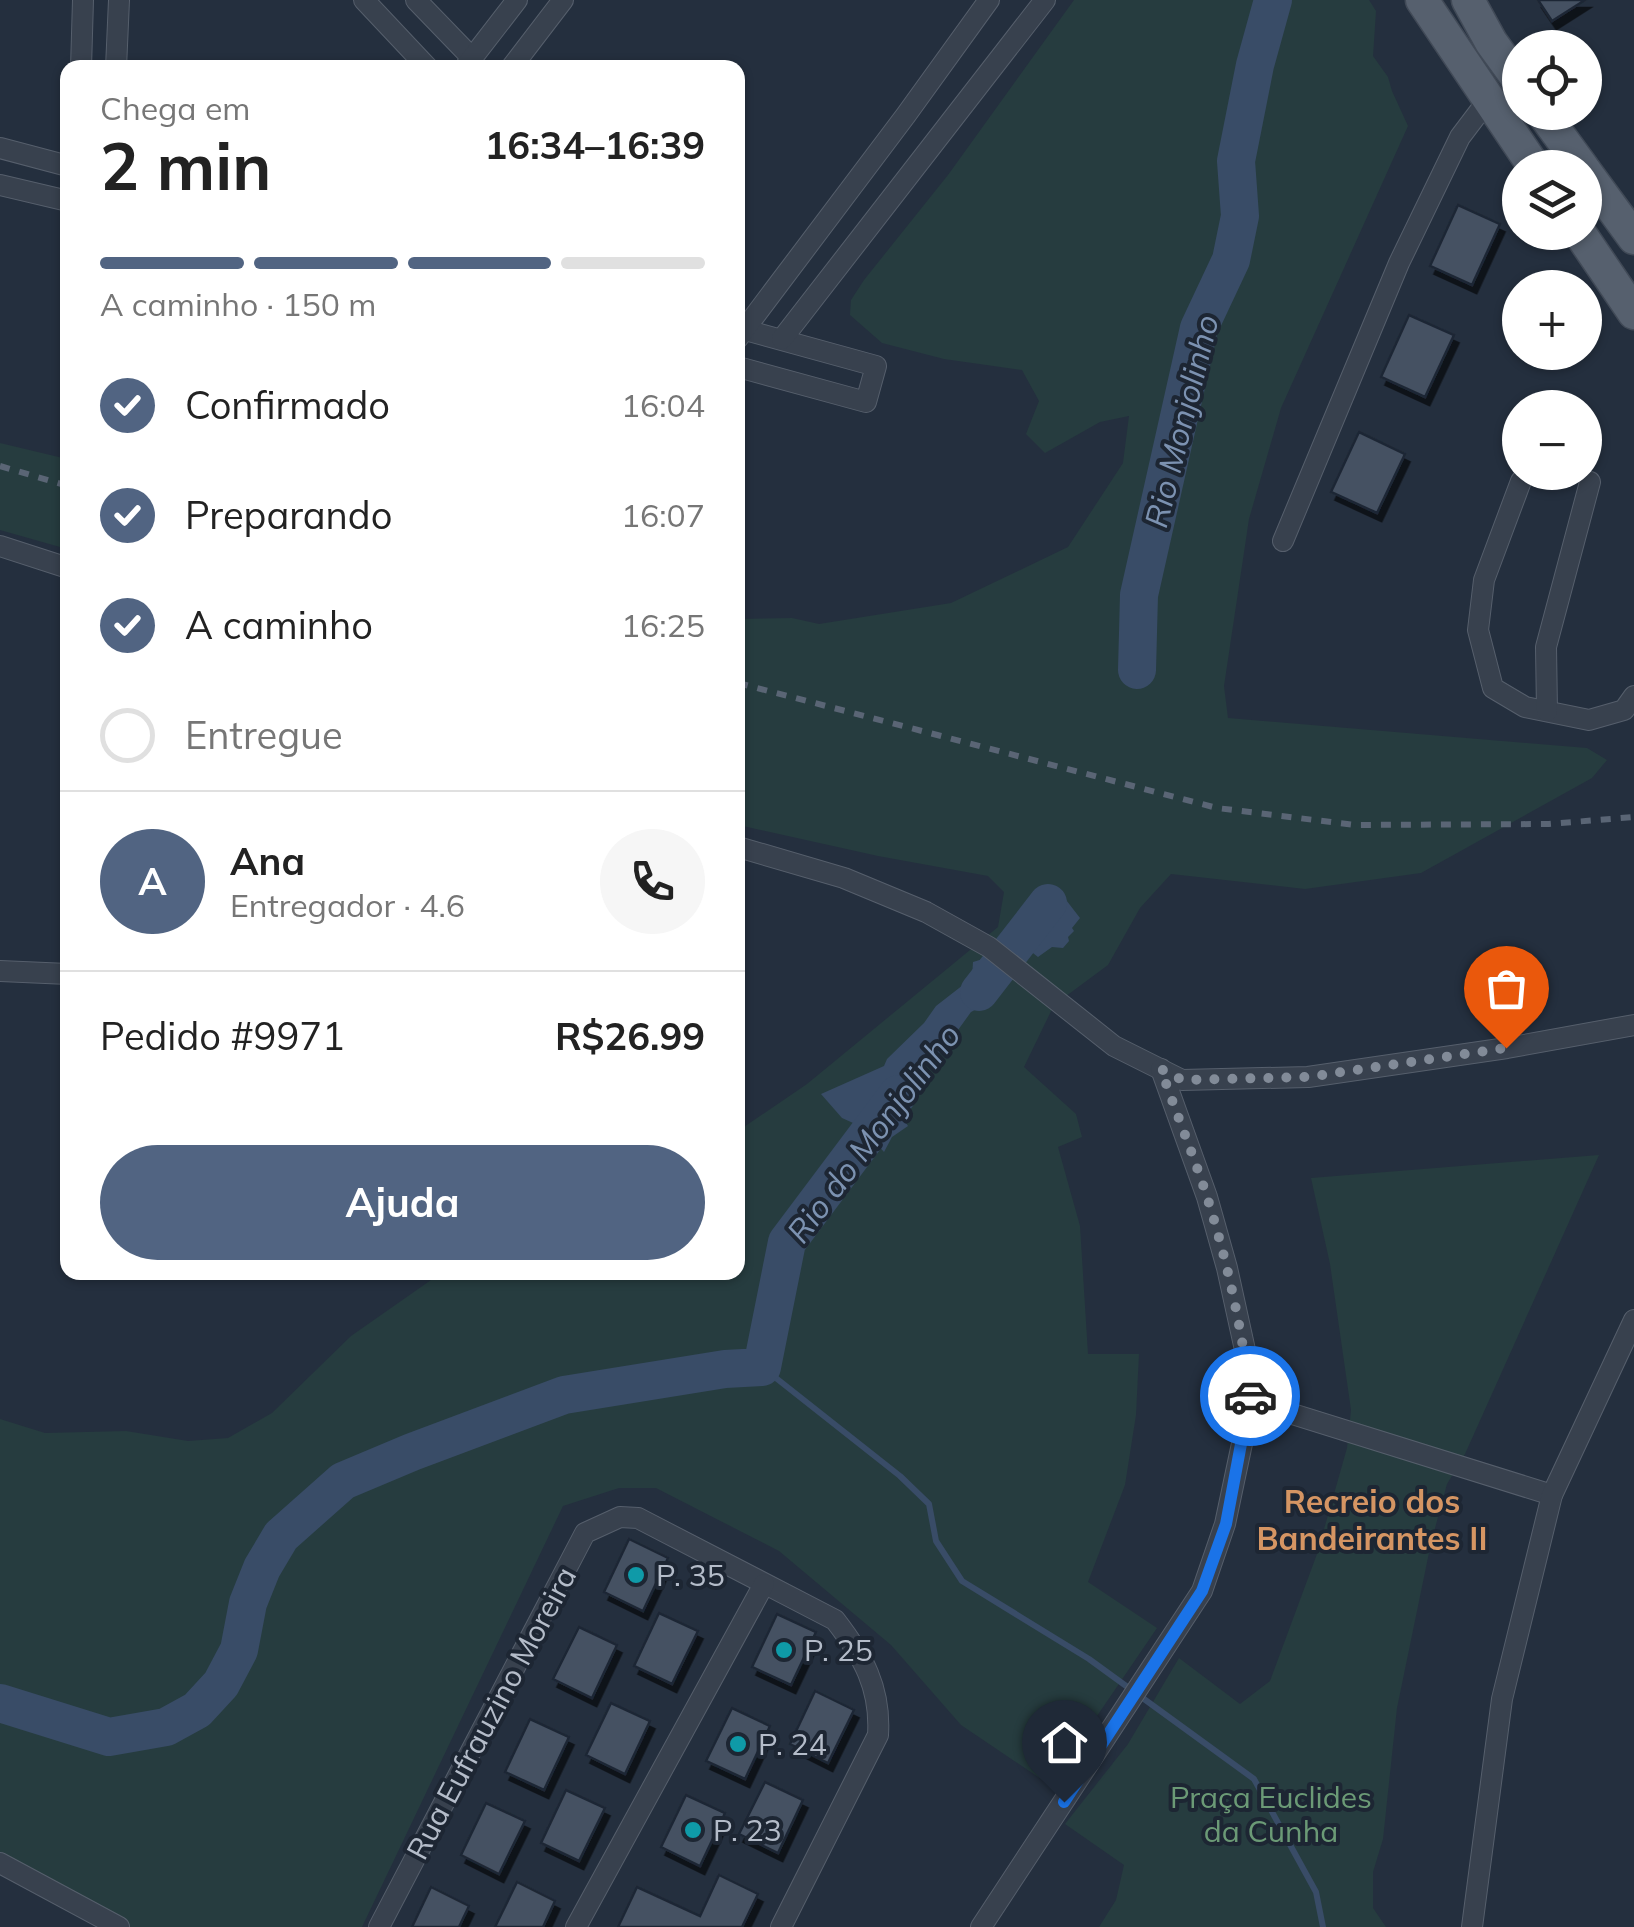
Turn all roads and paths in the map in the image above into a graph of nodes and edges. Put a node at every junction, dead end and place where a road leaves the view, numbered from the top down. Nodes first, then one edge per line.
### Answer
1 (83, 0) edge
2 (119, 0) edge
3 (416, 0) edge
4 (517, 0) edge
5 (563, 0) edge
6 (990, 0) edge
7 (1044, 0) edge
8 (1422, 0) edge
9 (1460, 0) edge
10 (1468, 0) edge
11 (368, 2) edge
12 (1490, 42) junction
13 (1502, 58) edge
14 (81, 60) edge
15 (116, 60) edge
16 (421, 60) edge
17 (468, 60) edge
18 (474, 60) edge
19 (517, 60) edge
20 (1488, 100) junction
21 (0, 148) edge
22 (1522, 150) edge
23 (60, 163) edge
24 (0, 184) edge
25 (1602, 194) edge
26 (58, 199) edge
27 (1634, 238) edge
28 (1591, 250) edge
29 (1634, 312) edge
30 (745, 325) edge
31 (745, 333) edge
32 (782, 340) junction
33 (745, 369) edge
34 (1518, 490) edge
35 (1588, 490) edge
36 (1283, 541) dead end
37 (0, 546) edge
38 (60, 565) edge
39 (1634, 696) edge
40 (1546, 712) junction
41 (745, 849) edge
42 (0, 971) edge
43 (60, 974) edge
44 (1634, 1025) edge
45 (1161, 1069) junction
46 (1634, 1320) edge
47 (1251, 1401) junction
48 (1552, 1495) junction
49 (764, 1584) junction
50 (0, 1863) edge
51 (119, 1927) edge
52 (379, 1927) edge
53 (576, 1927) edge
54 (780, 1927) edge
55 (981, 1927) edge
56 (1472, 1927) edge

1 - 14 street
2 - 15 street
3 - 17 street
4 - 18 street
5 - 19 street
6 - 30 street
7 - 32 street
8 - 20 main road
9 - 12 main road
10 - 12 main road
11 - 16 street
12 - 13 main road
20 - 22 main road
20 - 36 street
21 - 23 street
24 - 26 street
25 - 27 main road
28 - 29 main road
31 - 32 street
32 - 33 street
34 - 40 street
35 - 40 street
37 - 38 street
39 - 40 street
41 - 45 street
42 - 43 street
44 - 45 street
45 - 47 street
46 - 48 street
47 - 48 street
47 - 55 street
48 - 56 street
49 - 52 street, Rua Eufrauzino Moreira
49 - 53 street
49 - 54 street
50 - 51 street

